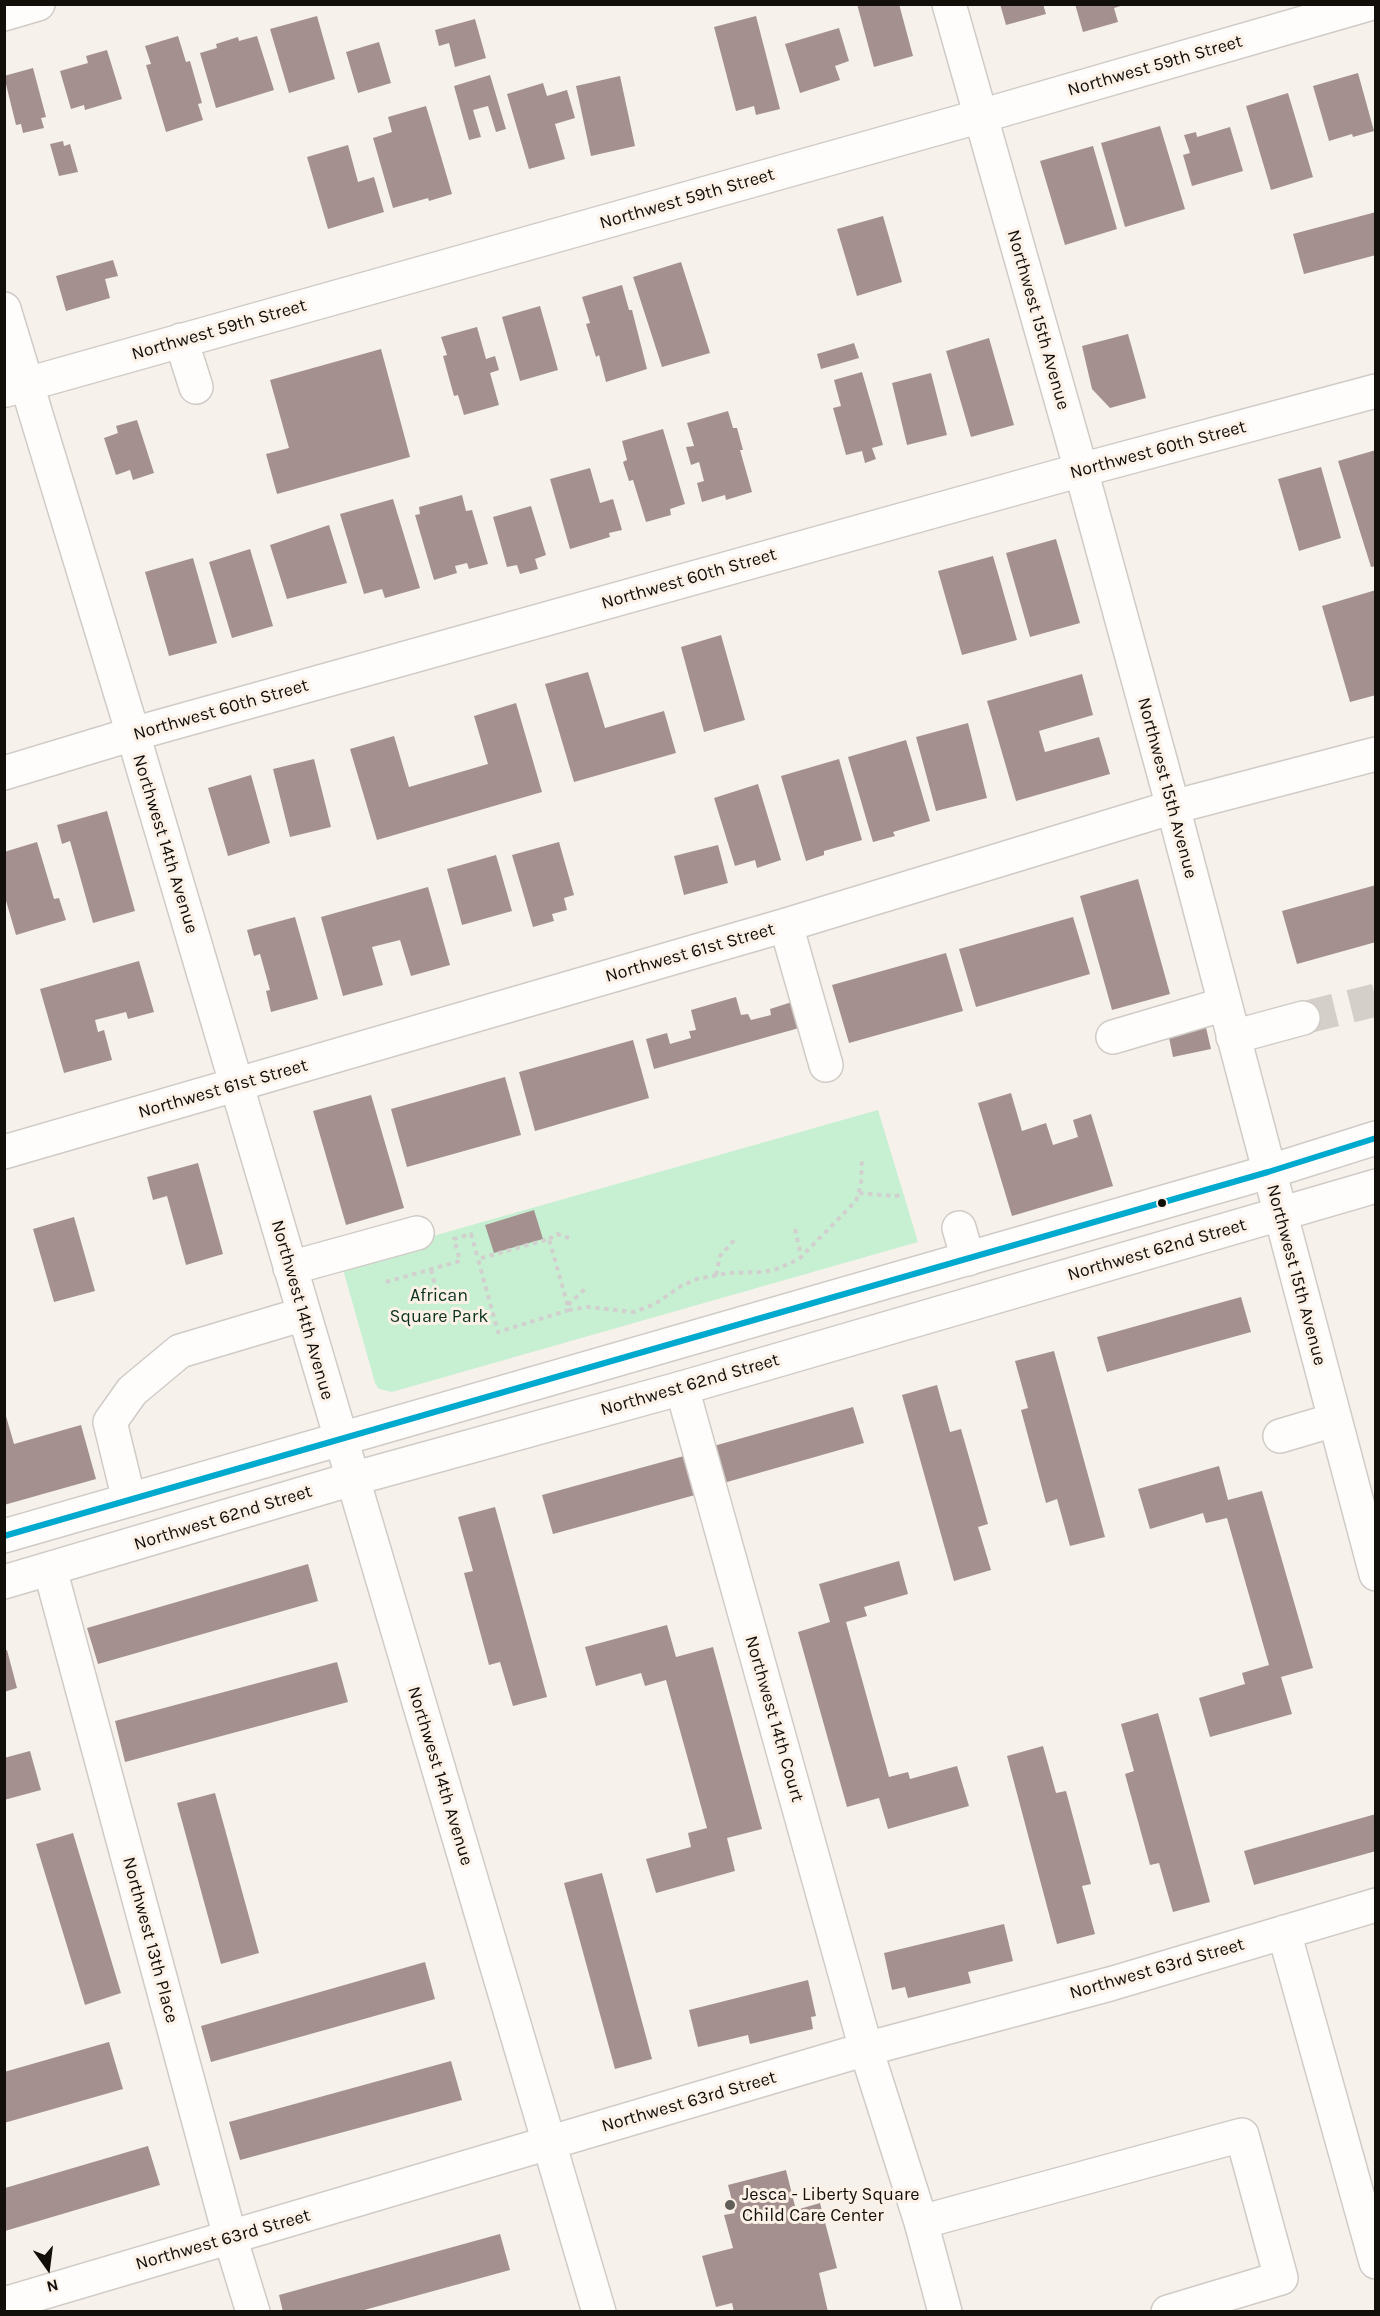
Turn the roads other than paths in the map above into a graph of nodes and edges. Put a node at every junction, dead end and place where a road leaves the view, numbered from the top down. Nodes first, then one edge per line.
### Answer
1 (38, 4) edge
2 (949, 4) edge
3 (1369, 4) edge
4 (4, 14) edge
5 (981, 116) junction
6 (4, 309) edge
7 (181, 340) junction
8 (15, 387) edge
9 (196, 387) dead end
10 (1376, 391) edge
11 (1081, 470) junction
12 (133, 734) junction
13 (1376, 754) edge
14 (4, 773) edge
15 (1173, 807) junction
16 (786, 925) junction
17 (1225, 1004) junction
18 (1303, 1018) tunnel mouth
19 (1113, 1037) dead end
20 (1233, 1037) junction
21 (826, 1065) dead end
22 (237, 1085) junction
23 (1376, 1138) edge
24 (4, 1152) edge
25 (1268, 1172) junction
26 (1376, 1186) edge
27 (1281, 1214) junction
28 (959, 1228) dead end
29 (417, 1233) dead end
30 (968, 1259) junction
31 (290, 1268) junction
32 (304, 1314) junction
33 (682, 1388) junction
34 (1334, 1420) junction
35 (1280, 1436) dead end
36 (340, 1439) junction
37 (352, 1479) junction
38 (129, 1500) junction
39 (1366, 1504) edge
40 (4, 1536) edge
41 (50, 1569) junction
42 (1376, 1575) edge
43 (4, 1582) edge
44 (1376, 1905) edge
45 (1284, 1932) junction
46 (867, 2049) junction
47 (549, 2143) junction
48 (921, 2222) junction
49 (230, 2237) junction
50 (1376, 2262) edge
51 (4, 2304) edge
52 (253, 2312) edge
53 (599, 2312) edge
54 (945, 2312) edge
55 (1168, 2312) edge

1 - 4 street
2 - 5 street, Northwest 15th Avenue
3 - 5 street, Northwest 59th Street
5 - 7 street, Northwest 59th Street
5 - 11 street, Northwest 15th Avenue
6 - 8 street, Northwest 14th Avenue
7 - 8 street, Northwest 59th Street
7 - 9 street
8 - 12 street, Northwest 14th Avenue
10 - 11 street, Northwest 60th Street
11 - 12 street, Northwest 60th Street
11 - 15 street, Northwest 15th Avenue
12 - 14 street, Northwest 60th Street
12 - 22 street, Northwest 14th Avenue
13 - 15 street, Northwest 61st Street
15 - 16 street, Northwest 61st Street
15 - 17 street, Northwest 15th Avenue
16 - 21 street
16 - 22 street, Northwest 61st Street
17 - 19 street
17 - 20 street, Northwest 15th Avenue
18 - 20 street
20 - 25 street, Northwest 15th Avenue
22 - 24 street, Northwest 61st Street
22 - 31 street, Northwest 14th Avenue
23 - 25 street
25 - 27 street, Northwest 15th Avenue
25 - 30 street
26 - 27 street, Northwest 62nd Street
27 - 33 street, Northwest 62nd Street
27 - 34 street, Northwest 15th Avenue
28 - 30 street
29 - 31 street
30 - 36 street
31 - 32 street, Northwest 14th Avenue
32 - 36 street, Northwest 14th Avenue
32 - 38 street
33 - 37 street, Northwest 62nd Street
33 - 46 street, Northwest 14th Court
34 - 35 street
34 - 39 street, Northwest 15th Avenue
36 - 37 street, Northwest 14th Avenue
36 - 38 street
37 - 41 street, Northwest 62nd Street
37 - 47 street, Northwest 14th Avenue
38 - 40 street
39 - 42 street, Northwest 15th Avenue
41 - 43 street, Northwest 62nd Street
41 - 49 street, Northwest 13th Place
44 - 45 street, Northwest 63rd Street
45 - 46 street, Northwest 63rd Street
45 - 50 street
46 - 47 street, Northwest 63rd Street
46 - 48 street, Northwest 14th Court
47 - 49 street, Northwest 63rd Street
47 - 53 street, Northwest 14th Avenue
48 - 54 street, Northwest 14th Court
48 - 55 street
49 - 51 street, Northwest 63rd Street
49 - 52 street, Northwest 13th Place

